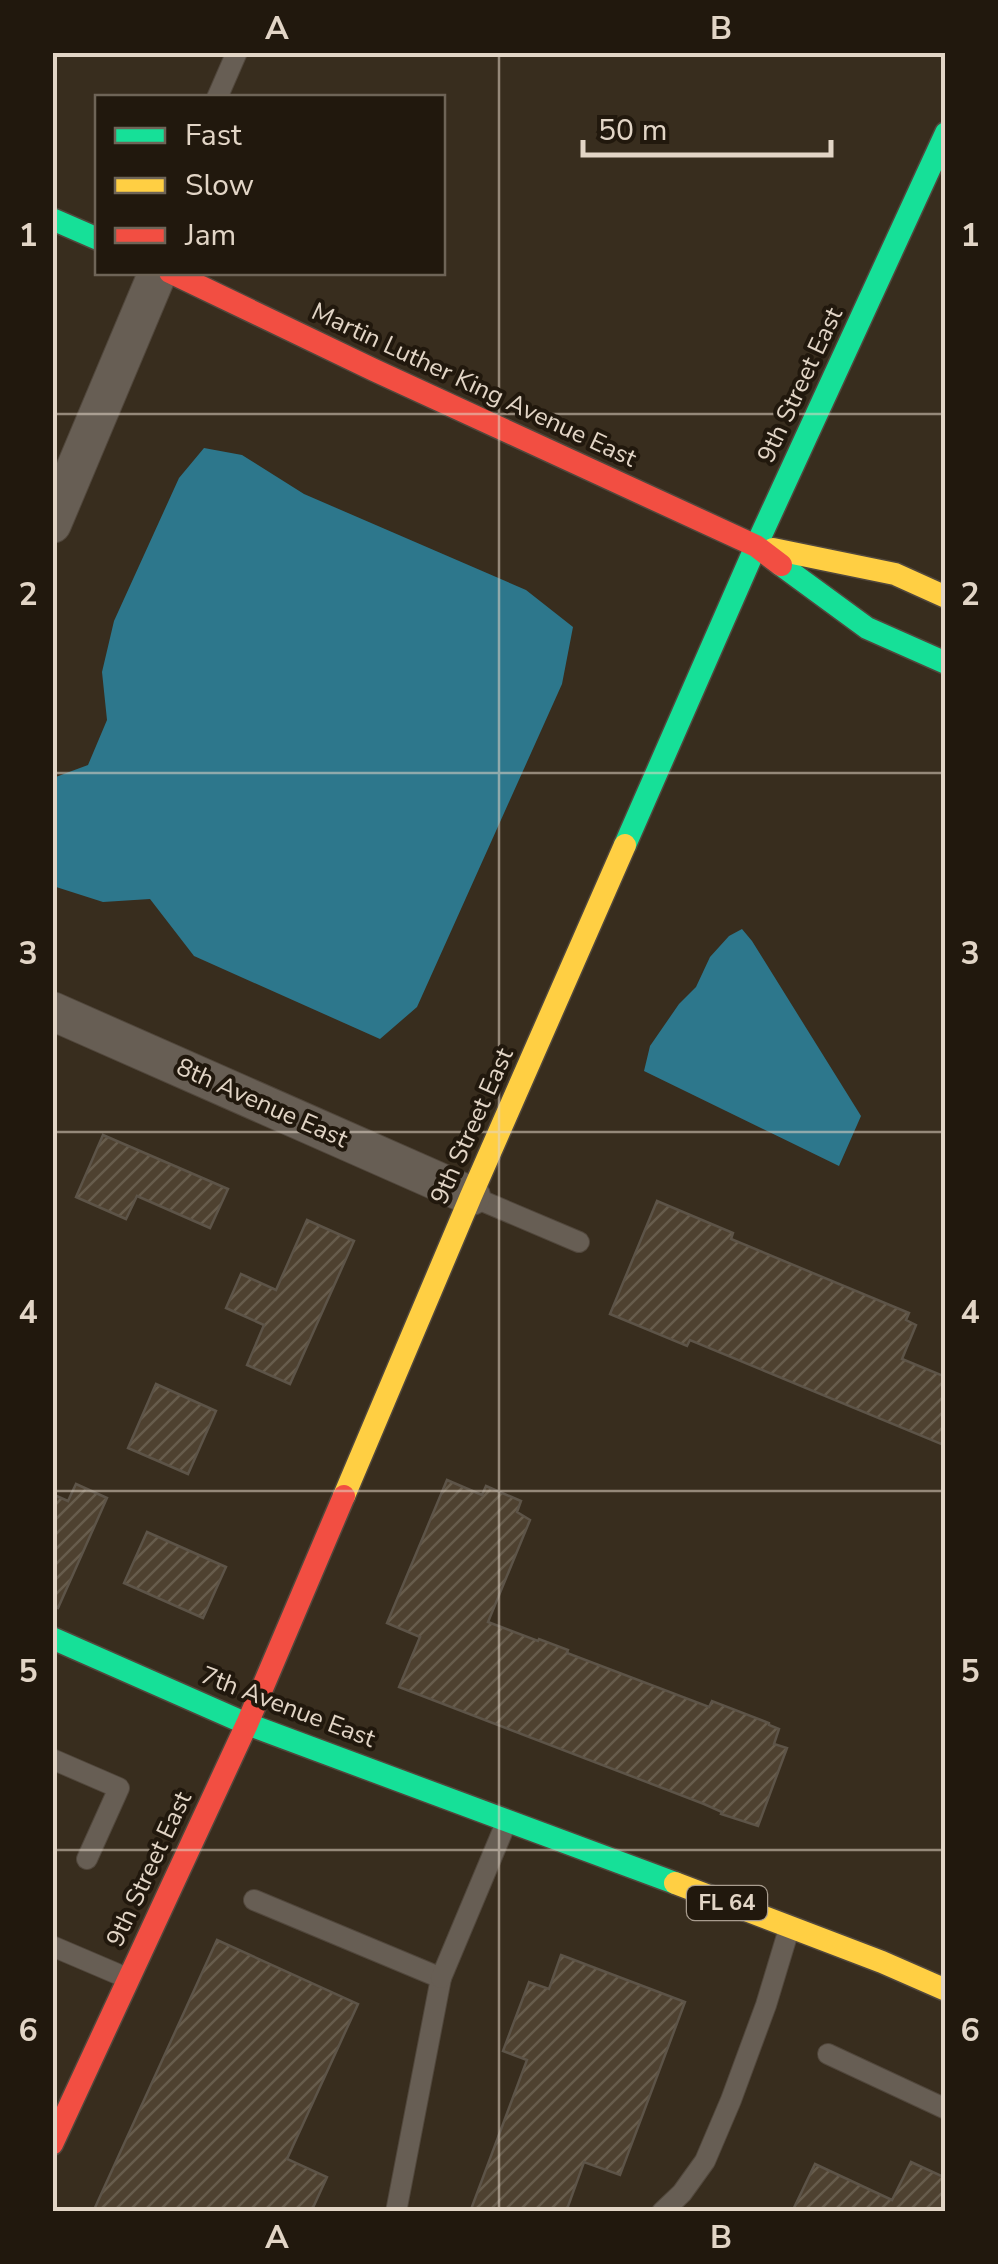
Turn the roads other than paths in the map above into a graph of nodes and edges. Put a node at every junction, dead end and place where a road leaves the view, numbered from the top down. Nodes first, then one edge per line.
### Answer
1 (237, 52) edge
2 (218, 95) edge
3 (946, 133) edge
4 (52, 219) edge
5 (95, 239) edge
6 (157, 275) edge
7 (176, 275) edge
8 (52, 524) edge
9 (756, 546) junction
10 (946, 596) edge
11 (946, 663) edge
12 (52, 1011) edge
13 (471, 1196) junction
14 (579, 1242) dead end
15 (52, 1638) edge
16 (248, 1724) junction
17 (52, 1759) edge
18 (508, 1819) junction
19 (87, 1859) dead end
20 (254, 1900) dead end
21 (790, 1928) junction
22 (52, 1946) edge
23 (128, 1978) junction
24 (441, 1978) junction
25 (946, 1990) edge
26 (828, 2054) dead end
27 (946, 2109) edge
28 (52, 2144) edge
29 (396, 2212) edge
30 (662, 2212) edge

1 - 2 lane
3 - 9 street, 9th Street East
4 - 5 street
6 - 8 street
7 - 9 street, Martin Luther King Avenue East
9 - 10 street, Martin Luther King Avenue East
9 - 11 street, Martin Luther King Avenue East
9 - 13 street, 9th Street East
12 - 13 street, 8th Avenue East
13 - 14 lane
13 - 16 street, 9th Street East
15 - 16 street, 7th Avenue East / FL 64
16 - 18 street, 7th Avenue East / FL 64
16 - 23 street, 9th Street East
17 - 19 lane
18 - 21 street, FL 64
18 - 24 lane
20 - 24 lane
21 - 25 street, FL 64
21 - 30 lane
22 - 23 lane
23 - 28 street, 9th Street East
24 - 29 lane
26 - 27 lane

